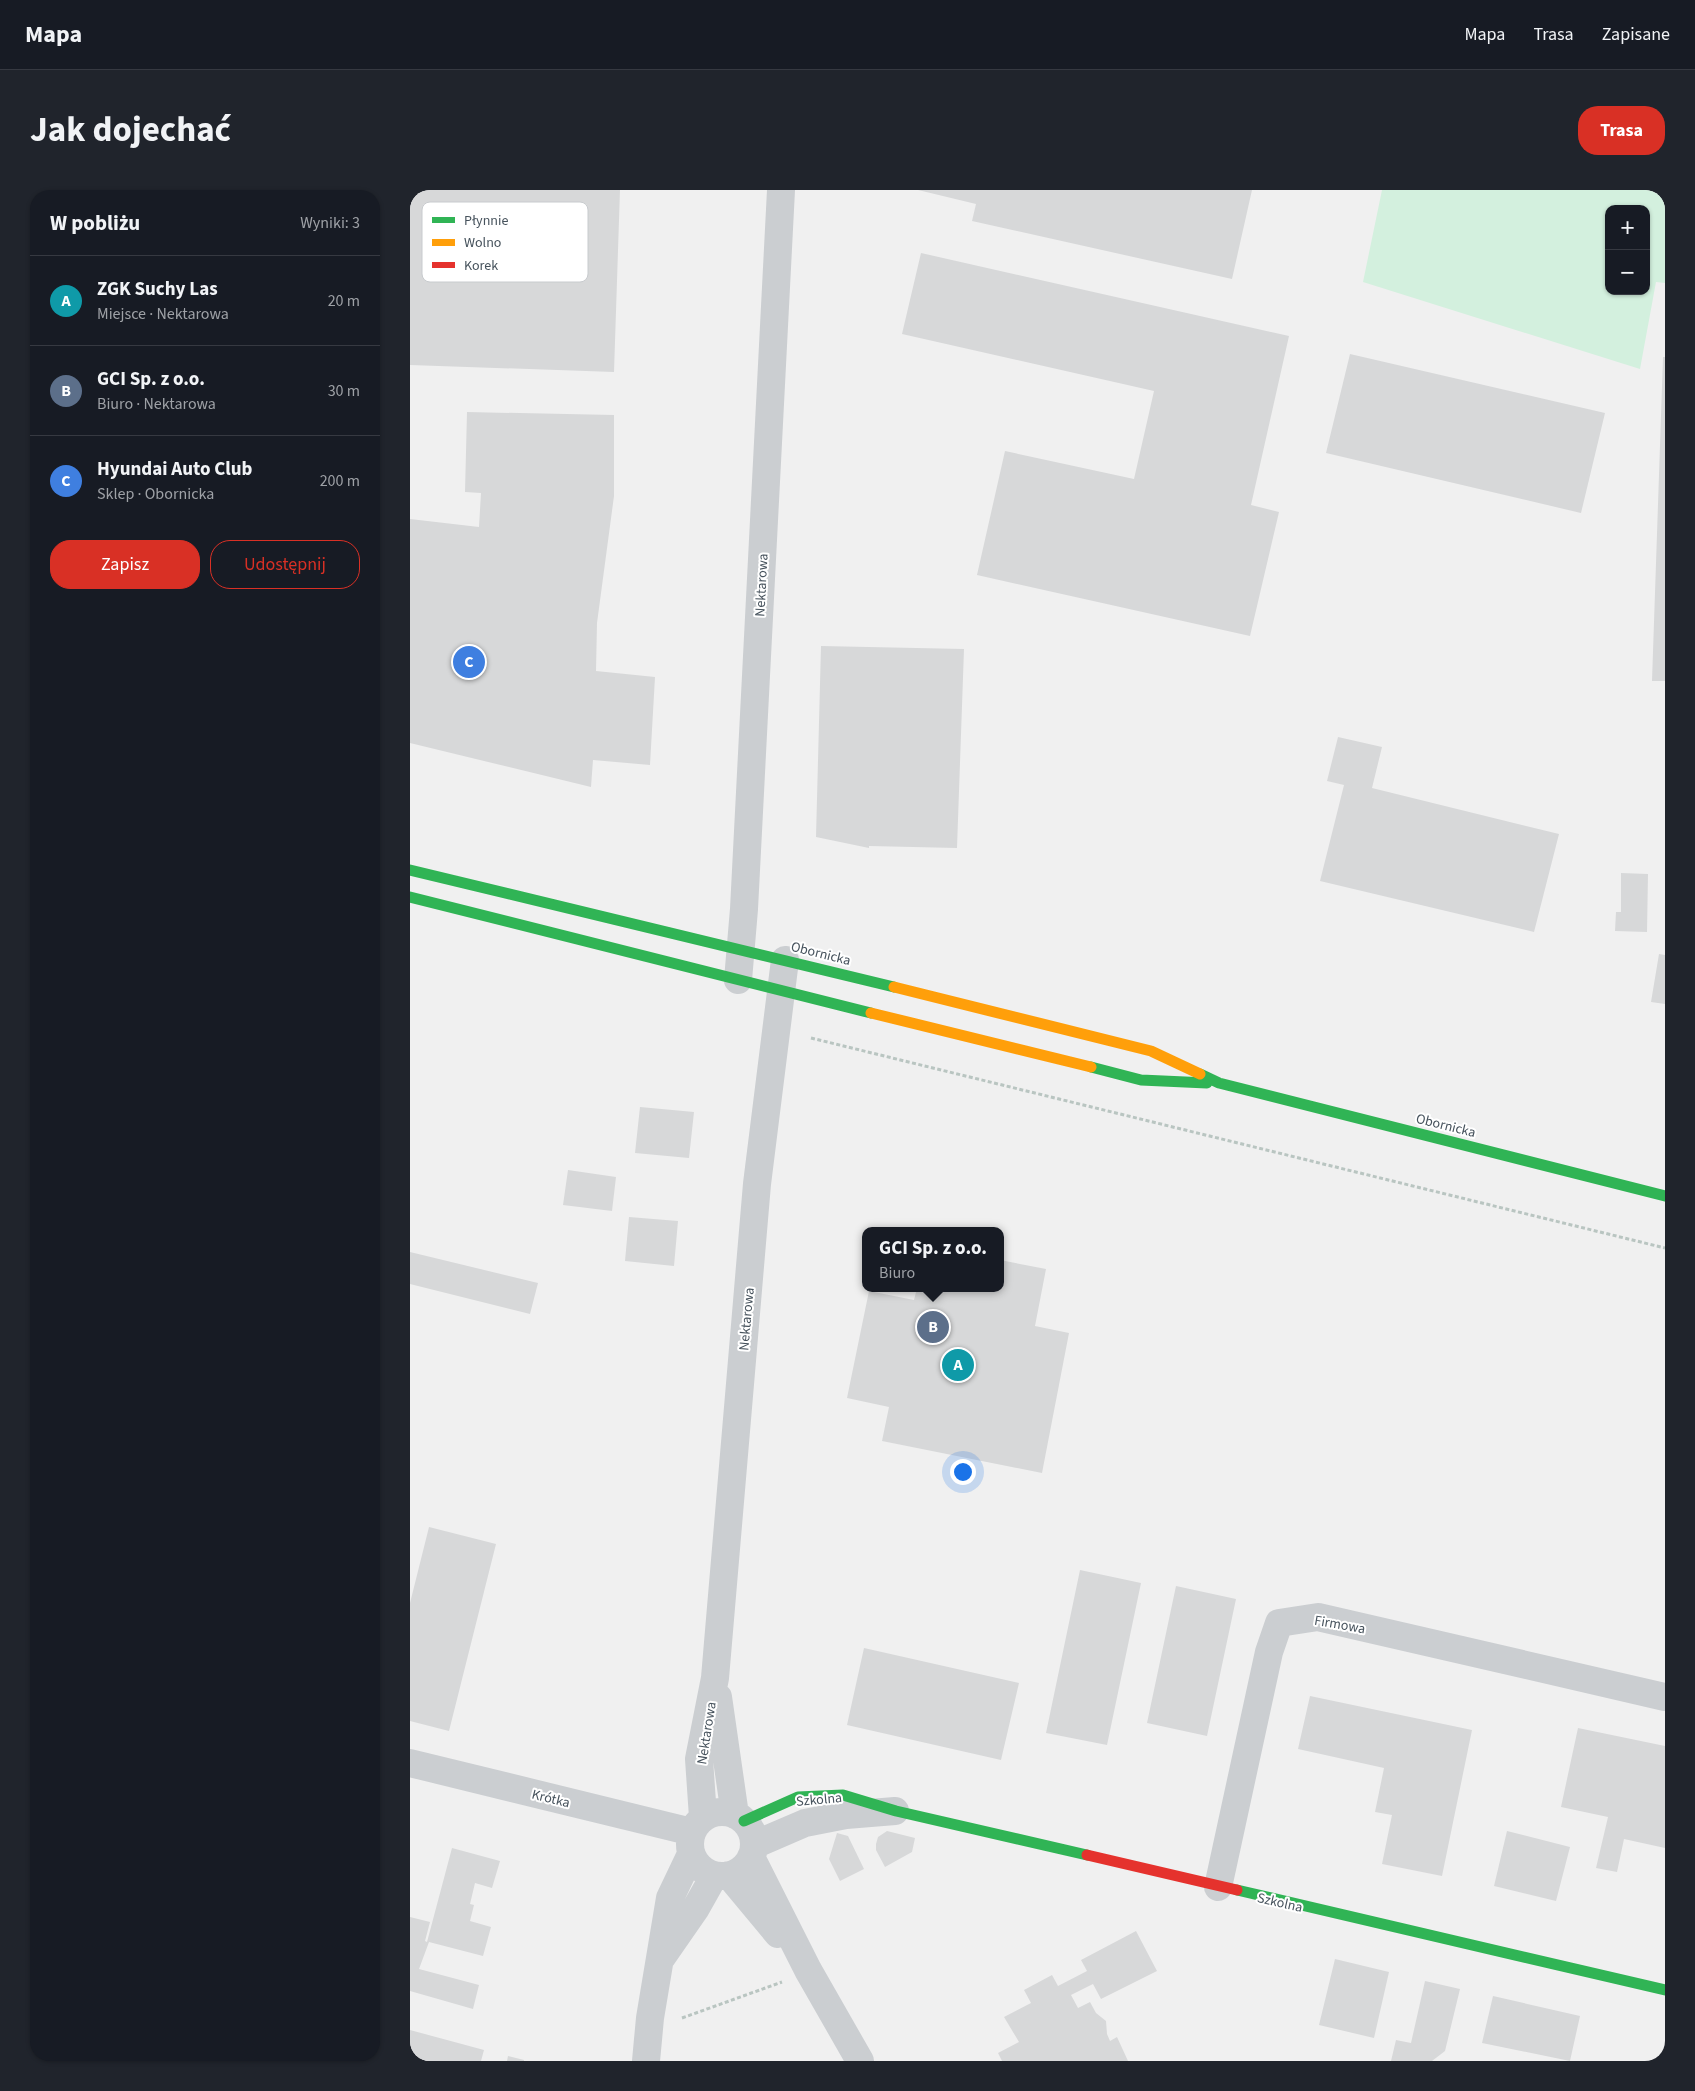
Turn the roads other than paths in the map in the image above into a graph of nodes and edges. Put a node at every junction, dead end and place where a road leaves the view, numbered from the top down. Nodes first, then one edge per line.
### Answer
1 (781, 190) edge
2 (410, 870) edge
3 (410, 897) edge
4 (740, 949) junction
5 (785, 960) junction
6 (738, 980) junction
7 (781, 991) junction
8 (1219, 1083) junction
9 (1665, 1196) edge
10 (715, 1678) junction
11 (1665, 1697) edge
12 (410, 1763) edge
13 (896, 1811) joint
14 (746, 1834) junction
15 (695, 1835) junction
16 (722, 1876) junction
17 (1218, 1887) junction
18 (659, 1962) junction
19 (798, 1975) junction
20 (1665, 1990) edge
21 (646, 2061) edge
22 (860, 2061) edge

1 - 4 street, Nektarowa
2 - 4 main road, Obornicka
3 - 6 main road, Obornicka
4 - 5 main road, Obornicka
4 - 6 street, Nektarowa
5 - 7 street, Nektarowa
5 - 8 main road, Obornicka
6 - 7 main road, Obornicka
7 - 8 main road, Obornicka
7 - 10 street, Nektarowa
8 - 9 main road, Obornicka
10 - 14 street, Nektarowa
10 - 15 street, Nektarowa
11 - 17 street, Firmowa
12 - 15 street, Krótka
13 - 14 street, Szkolna
13 - 17 main road, Szkolna
14 - 15 street
14 - 16 street
14 - 19 street, Nektarowa
15 - 16 street
15 - 18 street, Nektarowa
16 - 18 street, Nektarowa
16 - 19 street
17 - 20 main road, Szkolna
18 - 21 street, Nektarowa
19 - 22 street

